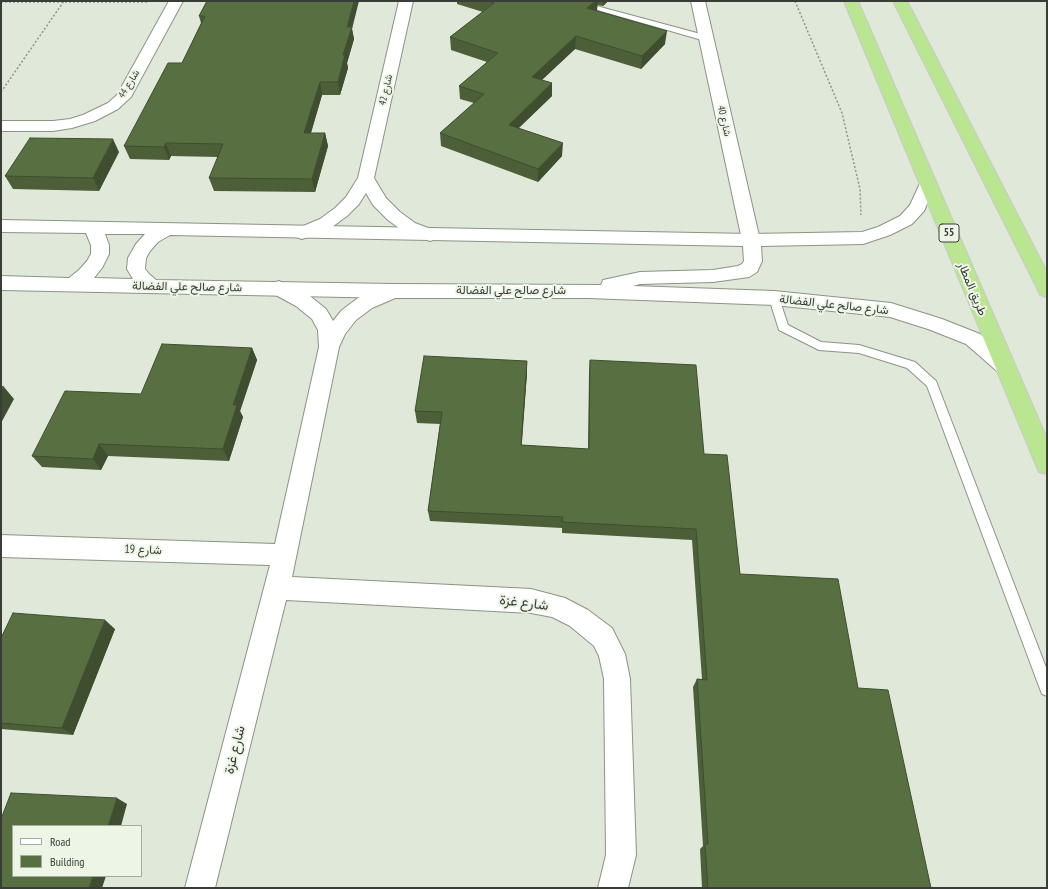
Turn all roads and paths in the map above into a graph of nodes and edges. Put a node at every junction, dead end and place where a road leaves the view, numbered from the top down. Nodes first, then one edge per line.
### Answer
1 (64, 1) edge
2 (176, 1) edge
3 (406, 1) edge
4 (570, 1) edge
5 (698, 1) edge
6 (795, 1) edge
7 (851, 1) edge
8 (887, 1) edge
9 (900, 1) edge
10 (1, 2) edge
11 (705, 38) junction
12 (922, 45) junction
13 (1, 92) edge
14 (1, 126) edge
15 (366, 178) junction
16 (928, 183) junction
17 (1, 226) edge
18 (91, 228) junction
19 (165, 230) junction
20 (302, 233) junction
21 (430, 235) junction
22 (863, 238) junction
23 (751, 240) junction
24 (1, 283) edge
25 (74, 284) junction
26 (152, 286) junction
27 (279, 288) junction
28 (1047, 290) edge
29 (393, 291) junction
30 (588, 291) junction
31 (774, 298) junction
32 (329, 346) junction
33 (1005, 367) junction
34 (1047, 465) edge
35 (1, 546) edge
36 (284, 555) junction
37 (277, 588) junction
38 (1047, 689) edge
39 (200, 888) edge
40 (614, 888) edge

1 - 2 path
1 - 10 path
1 - 13 path
2 - 14 street, شارع 44
3 - 15 street, شارع 42
4 - 11 lane
5 - 11 street, شارع 40
6 - 22 path
7 - 16 highway, طريق المطار / 55
8 - 12 highway
9 - 12 highway
11 - 23 street, شارع 40
12 - 28 highway
15 - 20 street, شارع 42
15 - 21 street
16 - 22 street
16 - 33 highway, طريق المطار / 55
17 - 18 street
18 - 19 street
18 - 25 street
19 - 20 street
19 - 26 street
20 - 21 street
21 - 23 street
22 - 23 street
23 - 30 street, شارع 40
24 - 25 street, شارع صالح علي الفضالة
25 - 26 street, شارع صالح علي الفضالة
26 - 27 street, شارع صالح علي الفضالة
27 - 29 street, شارع صالح علي الفضالة
27 - 32 street, شارع غزة
29 - 30 street, شارع صالح علي الفضالة
29 - 32 street, شارع غزة
30 - 31 street, شارع صالح علي الفضالة
31 - 33 street, شارع صالح علي الفضالة
31 - 38 lane
32 - 36 street, شارع غزة
33 - 34 highway, طريق المطار / 55
35 - 36 street, شارع 19
36 - 37 street, شارع غزة
37 - 39 street, شارع غزة
37 - 40 street, شارع غزة

